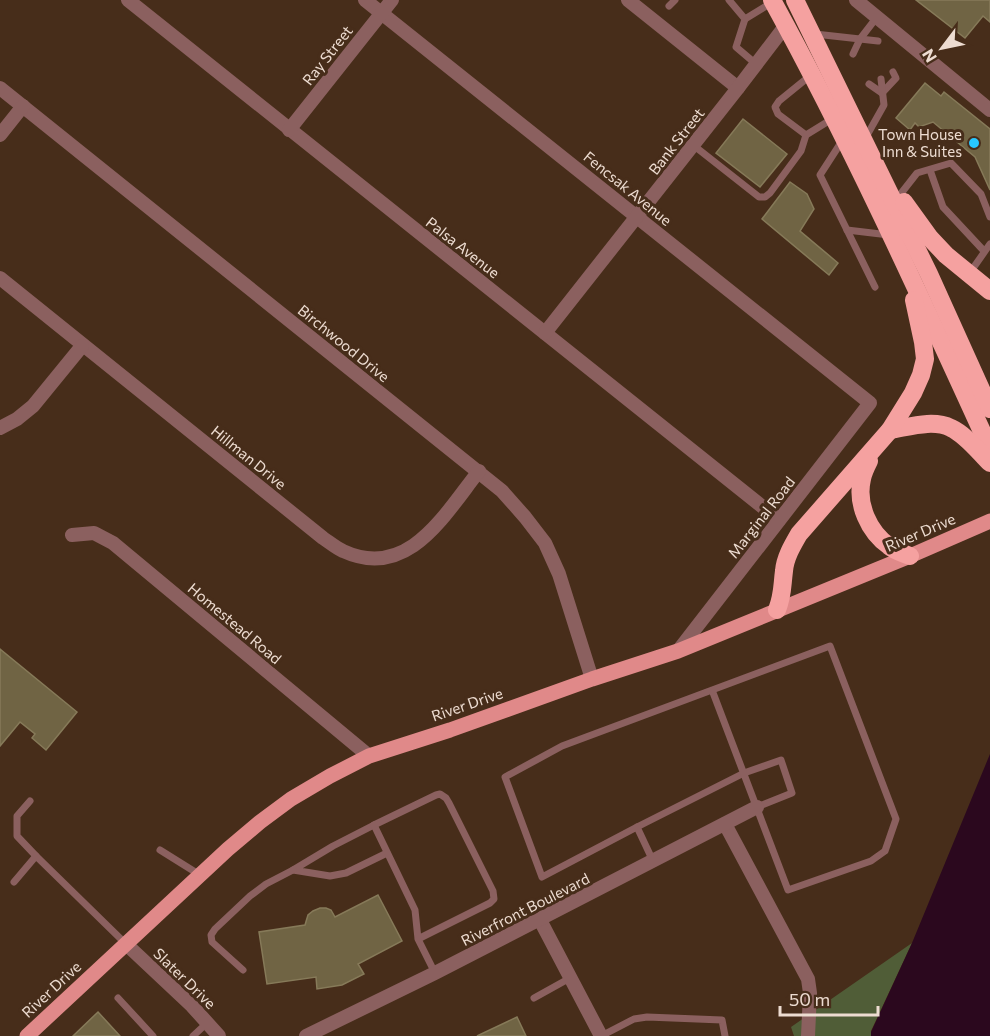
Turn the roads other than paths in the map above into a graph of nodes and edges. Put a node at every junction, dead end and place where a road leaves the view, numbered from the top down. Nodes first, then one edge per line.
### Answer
1 (128, 0) edge
2 (365, 0) edge
3 (392, 0) edge
4 (628, 0) edge
5 (675, 0) edge
6 (729, 0) edge
7 (856, 0) edge
8 (773, 1) edge
9 (802, 4) edge
10 (669, 6) dead end
11 (381, 13) junction
12 (877, 17) junction
13 (745, 19) junction
14 (786, 25) junction
15 (813, 34) junction
16 (860, 39) junction
17 (878, 41) dead end
18 (866, 48) dead end
19 (853, 54) dead end
20 (756, 64) junction
21 (893, 72) dead end
22 (811, 74) junction
23 (881, 79) dead end
24 (869, 84) dead end
25 (0, 88) edge
26 (738, 88) junction
27 (882, 93) junction
28 (23, 106) junction
29 (990, 110) edge
30 (834, 118) junction
31 (289, 130) junction
32 (0, 135) edge
33 (806, 135) junction
34 (844, 138) junction
35 (865, 140) junction
36 (693, 145) junction
37 (930, 170) junction
38 (882, 175) junction
39 (899, 196) junction
40 (637, 217) junction
41 (990, 217) edge
42 (847, 230) junction
43 (891, 235) junction
44 (990, 244) edge
45 (984, 251) junction
46 (908, 269) junction
47 (968, 274) junction
48 (0, 279) edge
49 (875, 287) dead end
50 (990, 291) edge
51 (545, 333) junction
52 (82, 346) junction
53 (870, 403) joint
54 (990, 409) edge
55 (0, 428) edge
56 (890, 430) junction
57 (990, 449) edge
58 (873, 451) junction
59 (990, 463) edge
60 (479, 471) junction
61 (779, 520) junction
62 (990, 522) edge
63 (72, 535) dead end
64 (910, 556) junction
65 (777, 610) junction
66 (678, 651) junction
67 (592, 680) junction
68 (712, 690) junction
69 (369, 756) junction
70 (744, 773) junction
71 (30, 801) dead end
72 (757, 807) junction
73 (725, 824) junction
74 (374, 825) junction
75 (636, 827) junction
76 (159, 850) dead end
77 (387, 853) junction
78 (36, 856) junction
79 (653, 861) junction
80 (293, 870) junction
81 (200, 875) junction
82 (14, 882) dead end
83 (540, 920) junction
84 (418, 939) junction
85 (126, 944) junction
86 (243, 970) dead end
87 (435, 973) junction
88 (570, 978) junction
89 (118, 998) dead end
90 (534, 998) dead end
91 (207, 1023) junction
92 (151, 1035) edge
93 (27, 1036) edge
94 (193, 1036) edge
95 (219, 1036) edge
96 (306, 1036) edge
97 (601, 1036) edge
98 (725, 1036) edge
99 (808, 1036) edge

1 - 31 street, Palsa Avenue
2 - 11 street, Fencsak Avenue
3 - 11 street, Ray Street
4 - 26 street
5 - 10 lane
6 - 13 lane
7 - 12 street
8 - 13 lane
8 - 14 highway
9 - 15 highway
11 - 31 street, Ray Street
11 - 40 street, Fencsak Avenue
12 - 16 lane
12 - 29 street
13 - 20 lane
14 - 20 street, Bank Street
14 - 22 highway
15 - 16 lane
15 - 35 highway
16 - 17 lane
16 - 18 lane
16 - 19 lane
20 - 26 street, Bank Street
21 - 27 lane
22 - 30 highway
22 - 33 lane
23 - 27 lane
24 - 27 lane
25 - 28 street, Birchwood Drive
26 - 36 street, Bank Street
27 - 35 lane
28 - 32 street
28 - 60 street, Birchwood Drive
30 - 33 lane
30 - 34 highway
31 - 51 street, Palsa Avenue
33 - 36 lane
34 - 42 lane
34 - 43 highway
35 - 38 highway
36 - 40 street, Bank Street
37 - 39 lane
37 - 41 lane
37 - 45 lane
38 - 39 highway
38 - 54 highway
39 - 47 highway
40 - 51 street, Bank Street
40 - 53 street, Fencsak Avenue
42 - 43 lane
42 - 49 lane
43 - 46 highway
44 - 45 lane
45 - 47 lane
46 - 56 highway
46 - 57 highway
47 - 50 highway
48 - 52 street, Hillman Drive
51 - 61 street, Palsa Avenue
52 - 55 street
52 - 60 street, Hillman Drive
53 - 61 street, Marginal Road
56 - 58 highway
56 - 59 highway
58 - 64 highway
58 - 65 highway
60 - 67 street, Birchwood Drive
61 - 66 street, Marginal Road
62 - 64 main road, River Drive
63 - 69 street, Homestead Road
64 - 65 main road, River Drive
65 - 66 main road, River Drive
66 - 67 main road, River Drive
67 - 69 main road, River Drive
68 - 70 lane
68 - 72 lane
68 - 75 lane
69 - 81 main road, River Drive
70 - 72 lane
70 - 72 lane
70 - 75 lane
71 - 78 lane
72 - 73 street, Riverfront Boulevard
73 - 79 street, Riverfront Boulevard
73 - 99 street
74 - 77 lane
74 - 80 lane
74 - 84 lane
75 - 79 lane
76 - 81 lane
77 - 80 lane
77 - 84 lane
78 - 82 lane
78 - 85 lane
79 - 83 street, Riverfront Boulevard
80 - 86 lane
81 - 85 main road, River Drive
83 - 87 street, Riverfront Boulevard
83 - 88 street
84 - 87 lane
85 - 91 street, Slater Drive
85 - 93 main road, River Drive
87 - 96 street, Riverfront Boulevard
88 - 90 lane
88 - 97 street
89 - 92 lane
91 - 94 lane
91 - 95 street, Slater Drive
97 - 98 lane

